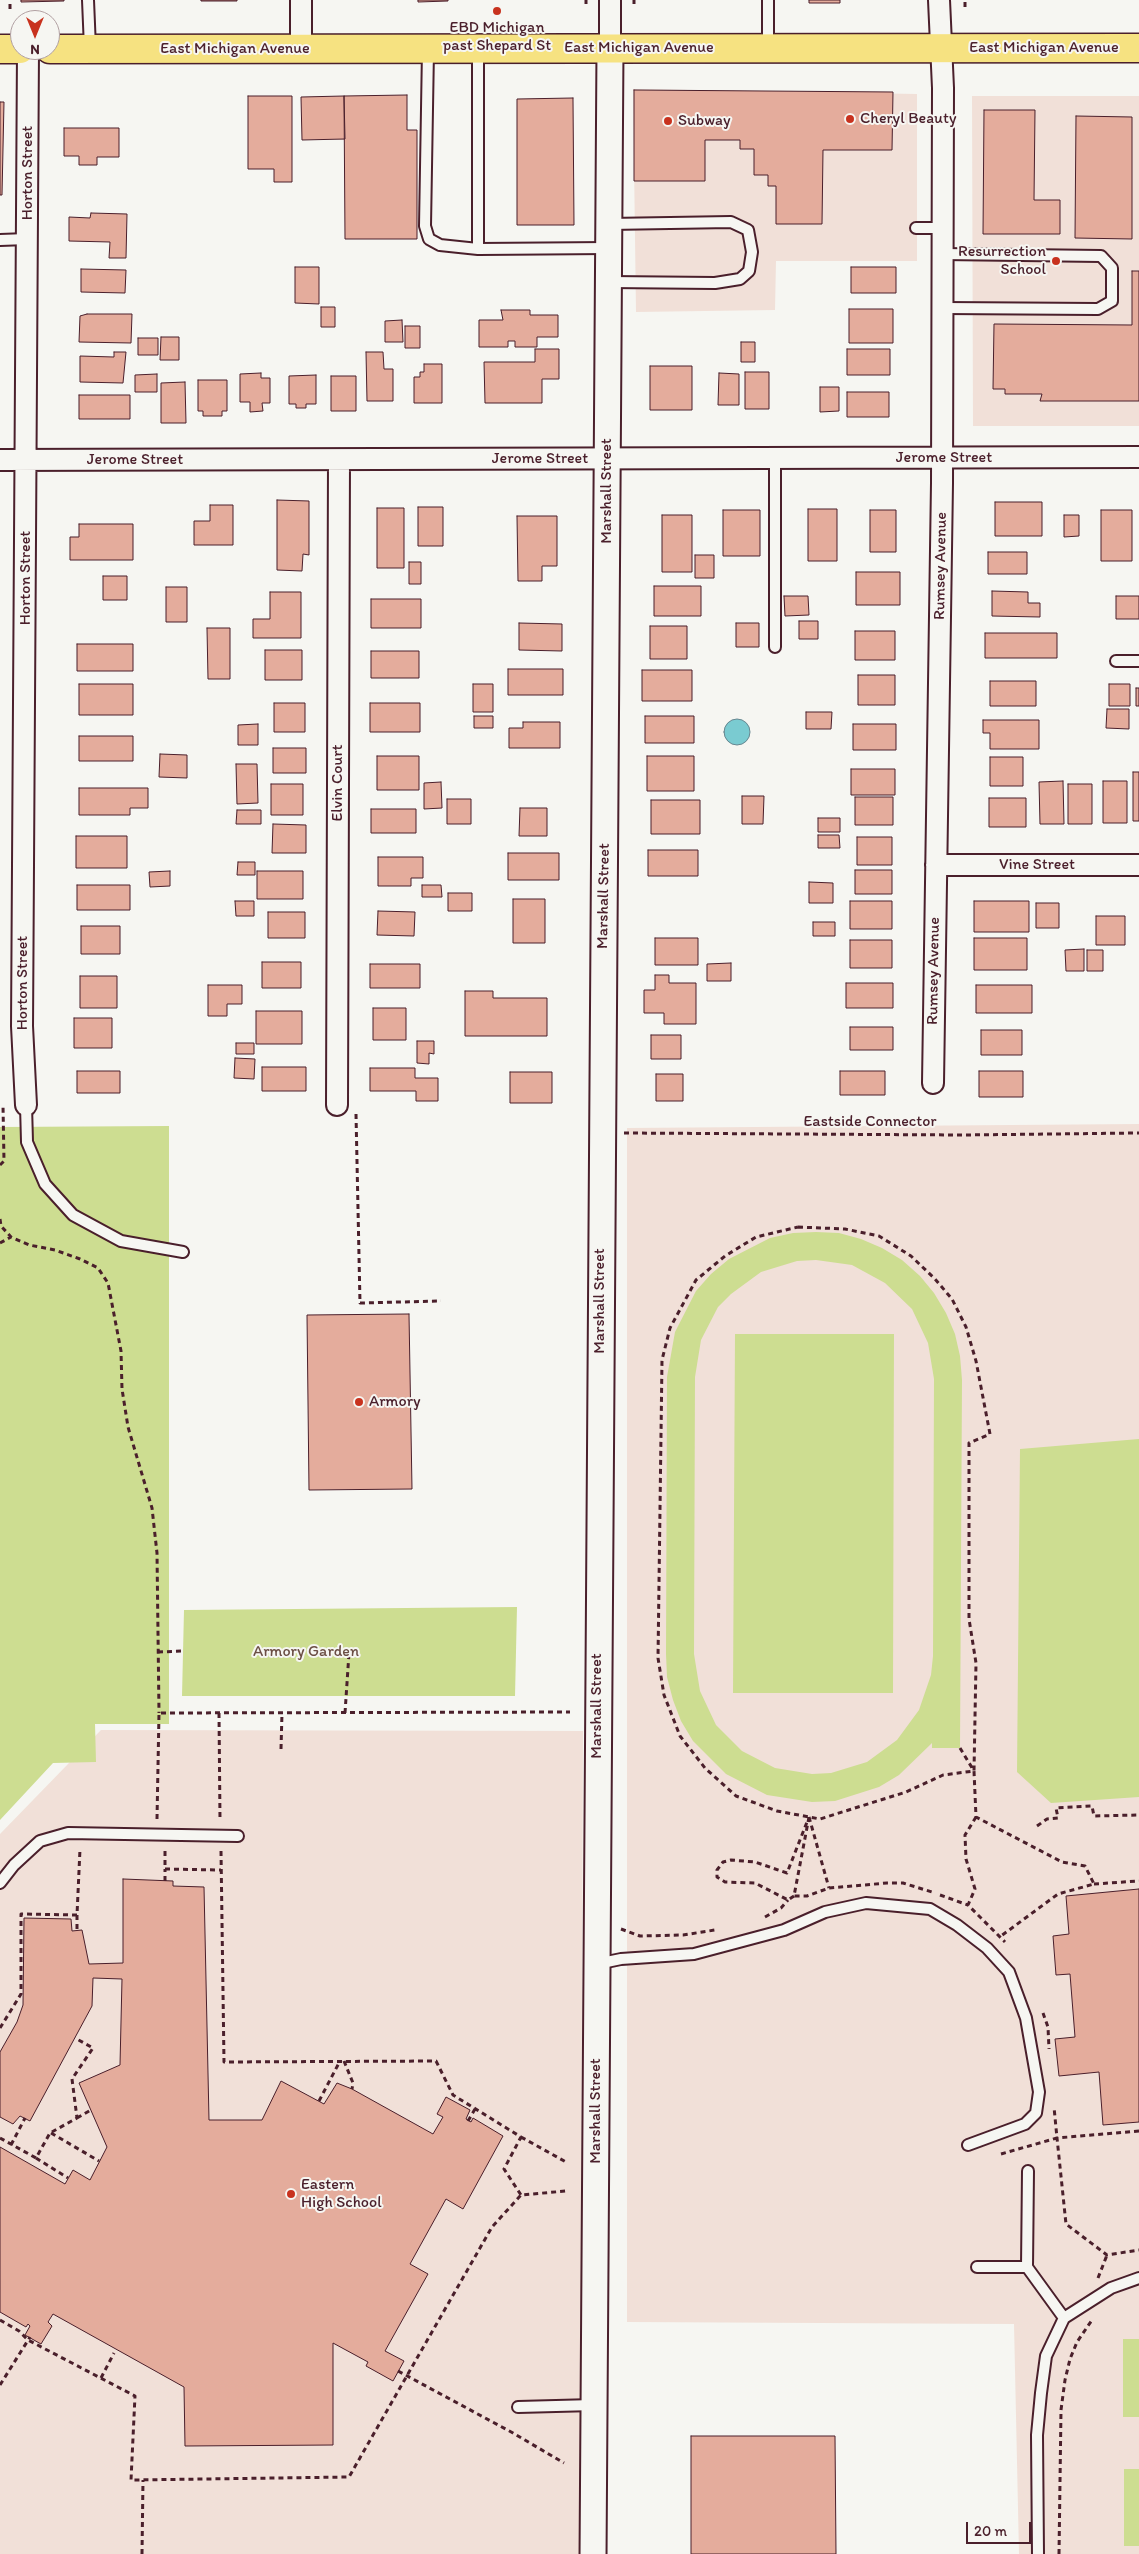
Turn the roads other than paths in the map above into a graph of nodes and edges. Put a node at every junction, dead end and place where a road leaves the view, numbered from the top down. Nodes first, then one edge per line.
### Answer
1 (88, 0) edge
2 (301, 0) edge
3 (610, 0) edge
4 (768, 0) edge
5 (939, 0) edge
6 (768, 48) junction
7 (1139, 48) edge
8 (60, 49) edge
9 (90, 49) junction
10 (301, 49) junction
11 (428, 49) junction
12 (478, 49) junction
13 (610, 49) junction
14 (942, 49) junction
15 (28, 60) edge
16 (916, 228) dead end
17 (942, 228) junction
18 (609, 236) junction
19 (27, 239) junction
20 (0, 240) edge
21 (478, 249) junction
22 (942, 254) junction
23 (609, 282) junction
24 (942, 308) junction
25 (1139, 457) edge
26 (607, 458) junction
27 (775, 458) junction
28 (942, 458) junction
29 (0, 460) edge
30 (27, 460) junction
31 (339, 460) junction
32 (775, 647) dead end
33 (1116, 661) dead end
34 (1139, 661) edge
35 (936, 865) junction
36 (1139, 865) edge
37 (933, 1083) dead end
38 (26, 1105) joint
39 (337, 1106) dead end
40 (183, 1252) dead end
41 (238, 1836) dead end
42 (0, 1883) edge
43 (597, 1964) junction
44 (968, 2145) dead end
45 (1028, 2171) dead end
46 (977, 2267) dead end
47 (1027, 2268) junction
48 (1139, 2278) edge
49 (1064, 2318) junction
50 (594, 2405) junction
51 (518, 2407) dead end
52 (593, 2554) edge
53 (1038, 2554) edge

1 - 9 lane
2 - 10 street
3 - 13 street
4 - 6 lane
5 - 14 street, Rumsey Avenue
6 - 13 main road, East Michigan Avenue
6 - 14 main road, East Michigan Avenue
7 - 14 main road, East Michigan Avenue
8 - 9 main road, East Michigan Avenue
9 - 10 main road, East Michigan Avenue
10 - 11 main road, East Michigan Avenue
11 - 12 main road, East Michigan Avenue
11 - 21 lane
12 - 13 main road, East Michigan Avenue
12 - 21 lane
13 - 18 street, Marshall Street
14 - 17 street, Rumsey Avenue
15 - 19 street, Horton Street
16 - 17 lane
17 - 22 street, Rumsey Avenue
18 - 21 lane
18 - 23 street, Marshall Street
18 - 23 lane
19 - 20 lane
19 - 30 street, Horton Street
22 - 24 street, Rumsey Avenue
22 - 24 lane
23 - 26 street, Marshall Street
24 - 28 street, Rumsey Avenue
25 - 28 street, Jerome Street
26 - 27 street, Jerome Street
26 - 31 street, Jerome Street
26 - 43 street, Marshall Street
27 - 28 street, Jerome Street
27 - 32 lane
28 - 35 street, Rumsey Avenue
29 - 30 street, Jerome Street
30 - 31 street, Jerome Street
30 - 38 street, Horton Street
31 - 39 street, Elvin Court
33 - 34 lane
35 - 36 street, Vine Street
35 - 37 street, Rumsey Avenue
38 - 40 lane
41 - 42 lane
43 - 44 lane
43 - 50 street, Marshall Street
45 - 47 lane
46 - 47 lane
47 - 49 lane
48 - 49 lane
49 - 53 lane
50 - 51 lane
50 - 52 street, Marshall Street

